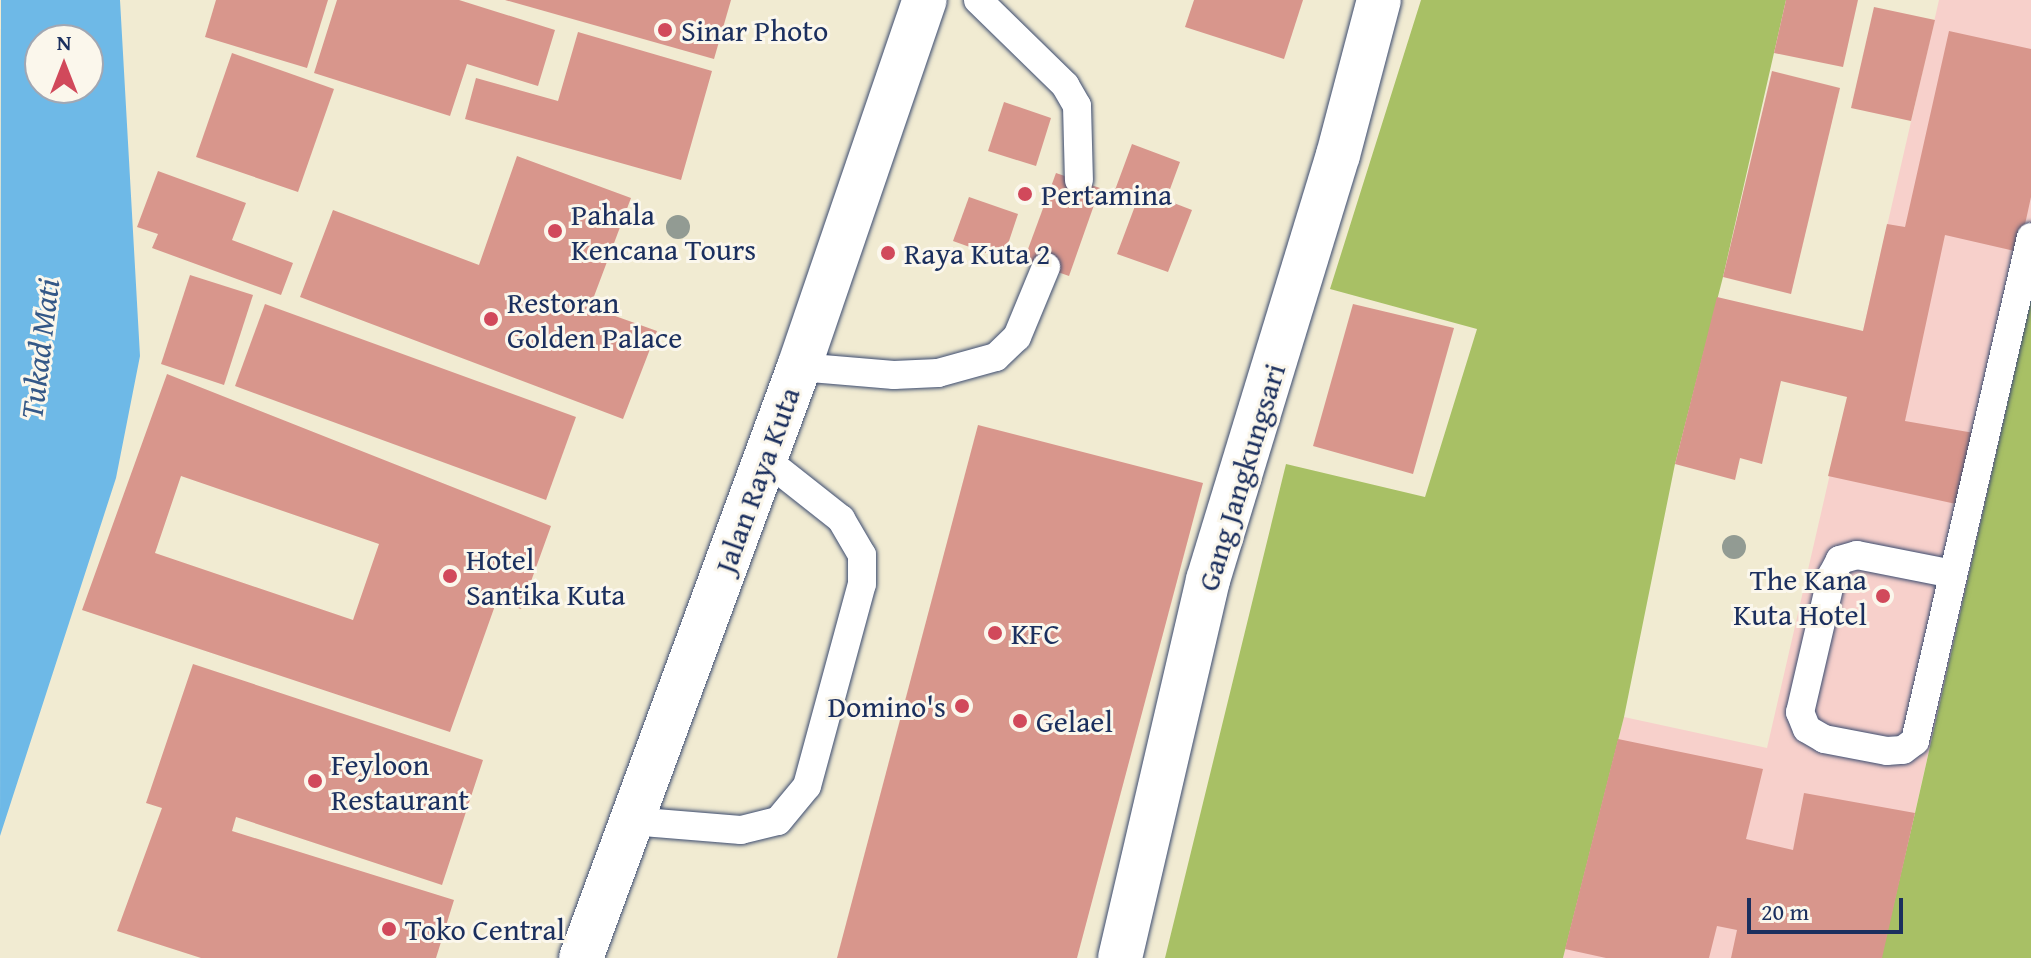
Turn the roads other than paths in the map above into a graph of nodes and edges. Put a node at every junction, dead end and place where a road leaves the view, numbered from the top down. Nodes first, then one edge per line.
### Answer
1 (925, 0) edge
2 (978, 0) edge
3 (1379, 0) edge
4 (1079, 180) dead end
5 (2031, 237) edge
6 (1046, 267) dead end
7 (799, 367) junction
8 (765, 459) junction
9 (1953, 574) junction
10 (631, 821) junction
11 (581, 958) edge
12 (1120, 958) edge

1 - 7 main road, Jalan Raya Kuta
2 - 4 lane
3 - 12 main road, Gang Jangkungsari
5 - 9 lane
6 - 7 lane
7 - 8 main road, Jalan Raya Kuta
8 - 10 main road, Jalan Raya Kuta
8 - 10 lane
9 - 9 lane
10 - 11 main road, Jalan Raya Kuta

